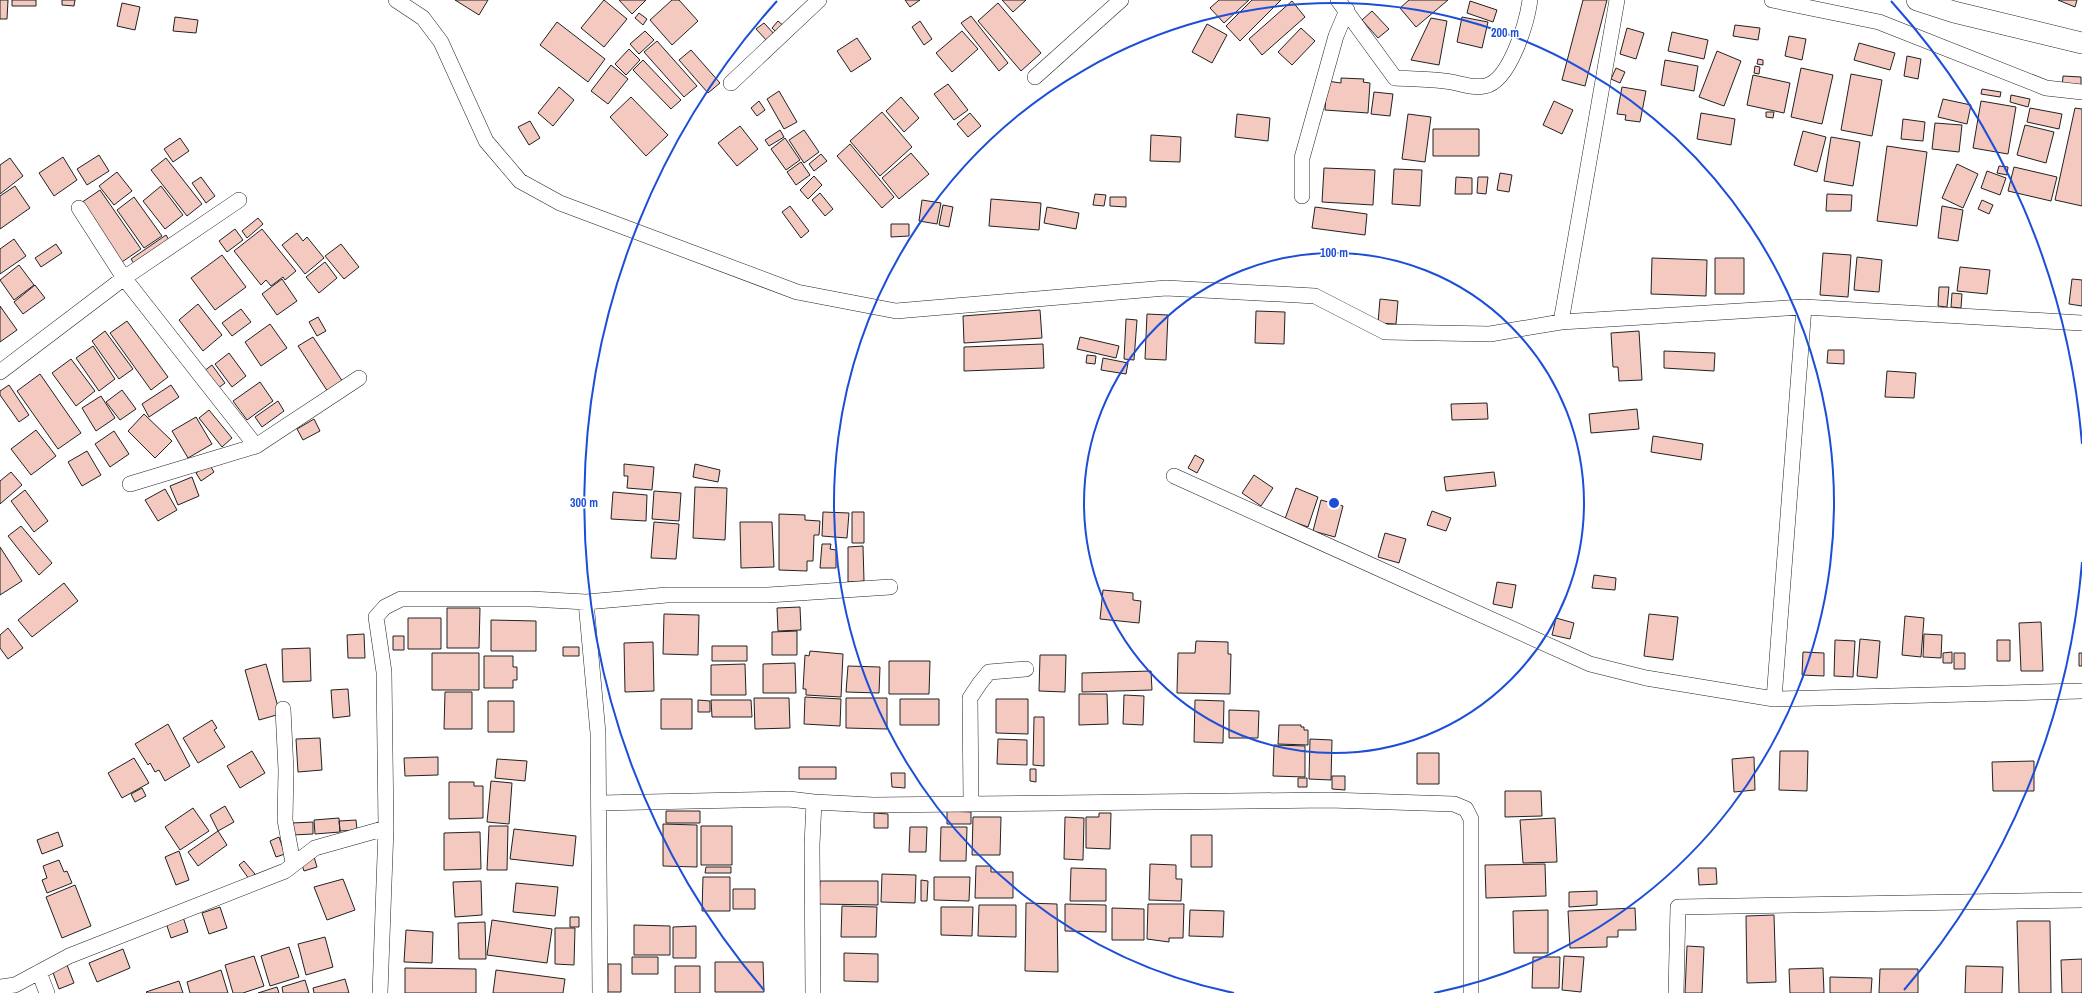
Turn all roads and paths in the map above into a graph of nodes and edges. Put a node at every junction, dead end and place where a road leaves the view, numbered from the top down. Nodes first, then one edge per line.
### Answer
1 (396, 0) edge
2 (818, 0) edge
3 (1121, 0) edge
4 (1530, 0) edge
5 (1617, 0) edge
6 (1772, 0) edge
7 (1917, 0) edge
8 (1343, 5) edge
9 (2082, 42) edge
10 (1035, 77) dead end
11 (731, 83) dead end
12 (2082, 92) edge
13 (1302, 196) dead end
14 (239, 200) dead end
15 (79, 208) dead end
16 (124, 278) junction
17 (1804, 307) junction
18 (1561, 322) junction
19 (2082, 323) edge
20 (0, 372) edge
21 (359, 378) dead end
22 (256, 446) junction
23 (1174, 476) dead end
24 (130, 484) dead end
25 (890, 587) dead end
26 (586, 602) junction
27 (1026, 669) dead end
28 (2082, 691) edge
29 (1774, 699) junction
30 (283, 709) dead end
31 (814, 802) junction
32 (971, 802) junction
33 (600, 803) junction
34 (386, 828) junction
35 (293, 864) junction
36 (2082, 900) edge
37 (39, 972) junction
38 (0, 987) edge
39 (47, 993) edge
40 (380, 993) edge
41 (600, 993) edge
42 (813, 993) edge
43 (1471, 993) edge
44 (1676, 993) edge

1 - 18 street
2 - 11 street
3 - 10 street
4 - 8 street
5 - 18 street
6 - 12 street
7 - 9 main road
8 - 13 street
14 - 16 street
15 - 16 street
16 - 20 street
16 - 22 street
17 - 18 street
17 - 19 street
17 - 29 street
21 - 22 street
22 - 24 street
23 - 29 street
25 - 26 street
26 - 33 street
26 - 34 street
27 - 32 street
28 - 29 street
30 - 35 street
31 - 32 street
31 - 33 street
31 - 42 street
32 - 43 street
33 - 41 street
34 - 35 street
34 - 40 street
35 - 37 street
36 - 44 street
37 - 38 street
37 - 39 street

